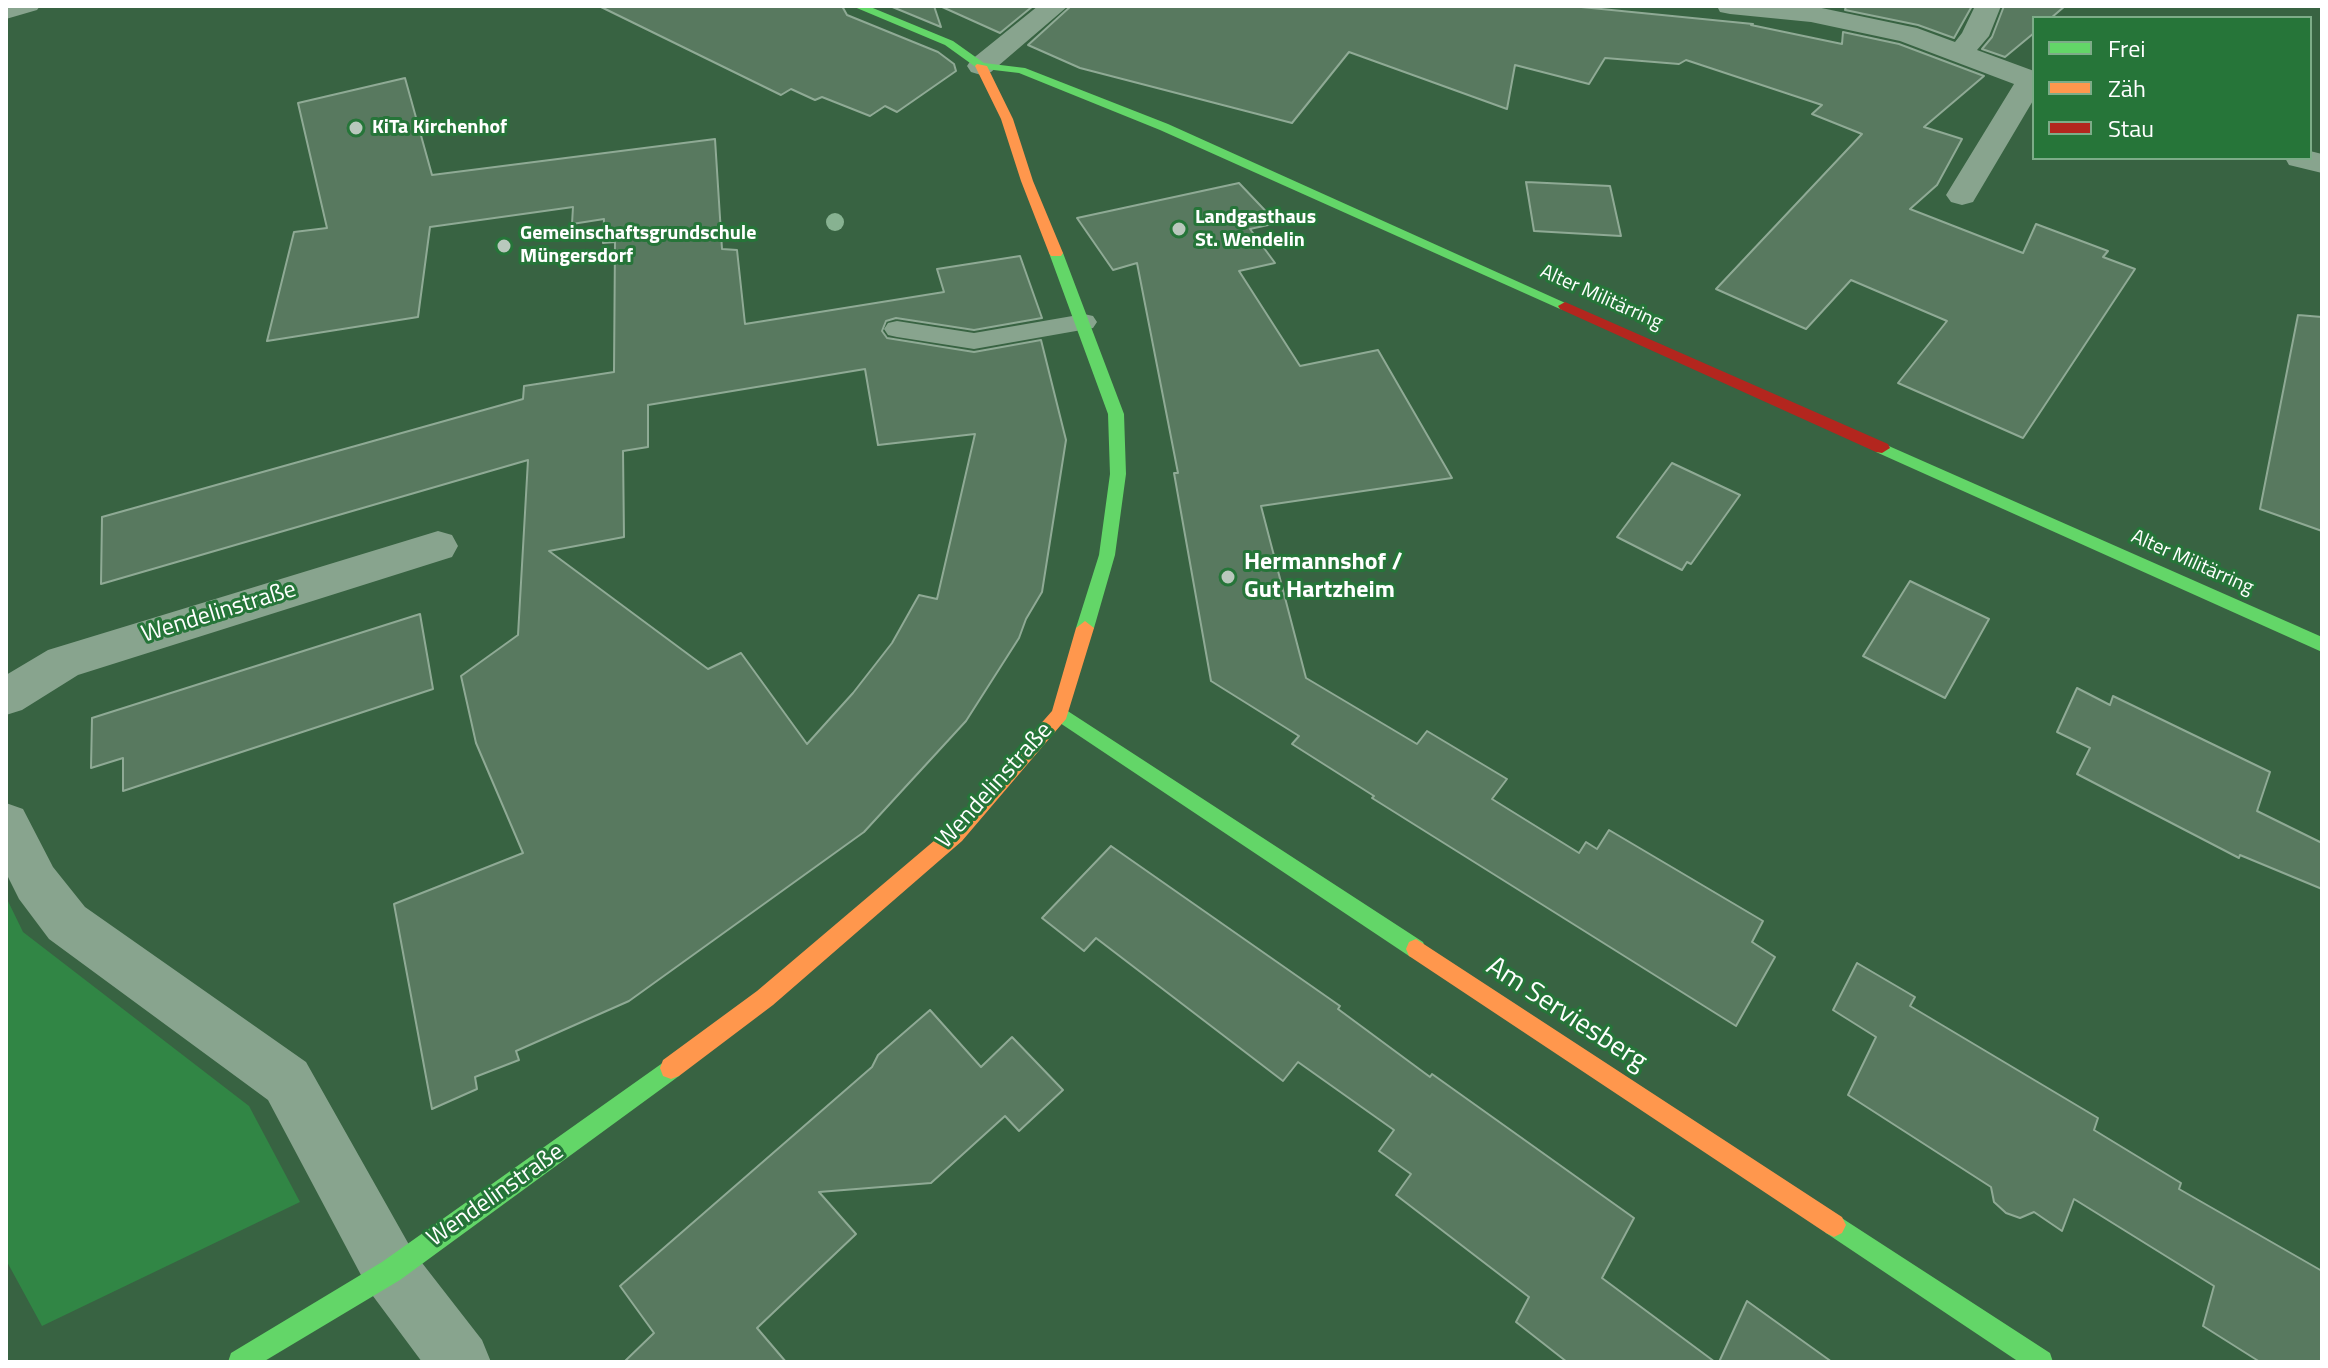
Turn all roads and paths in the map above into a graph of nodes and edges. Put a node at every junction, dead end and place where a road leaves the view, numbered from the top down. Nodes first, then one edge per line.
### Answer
1 (30, 6) edge
2 (858, 6) edge
3 (1055, 6) edge
4 (1730, 6) edge
5 (1988, 6) edge
6 (6, 13) edge
7 (1960, 53) junction
8 (981, 66) junction
9 (2032, 81) edge
10 (2032, 83) edge
11 (1962, 195) dead end
12 (1084, 322) junction
13 (897, 329) dead end
14 (438, 546) dead end
15 (2322, 645) edge
16 (6, 697) edge
17 (1060, 714) junction
18 (6, 824) edge
19 (391, 1271) junction
20 (240, 1362) edge
21 (460, 1362) edge
22 (2041, 1362) edge

1 - 6 lane
2 - 8 street, Alter Militärring
3 - 8 street
4 - 7 street
5 - 7 street
7 - 9 street
8 - 12 street, Wendelinstraße
8 - 15 street, Alter Militärring
10 - 11 street
12 - 13 lane
12 - 17 street, Wendelinstraße
14 - 16 street, Wendelinstraße
17 - 19 street, Wendelinstraße
17 - 22 street, Am Serviesberg
18 - 19 street
19 - 20 street, Wendelinstraße
19 - 21 street

